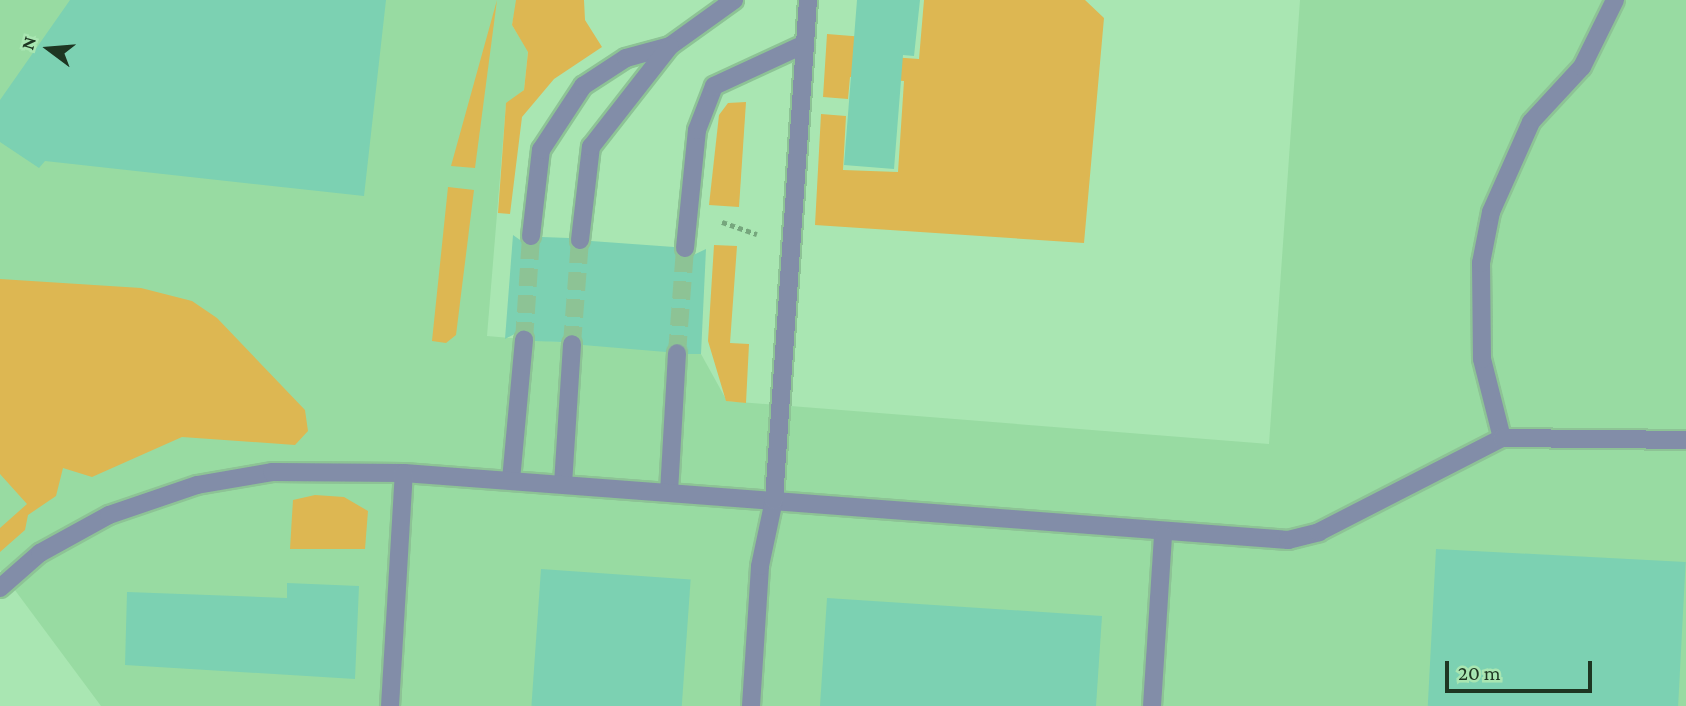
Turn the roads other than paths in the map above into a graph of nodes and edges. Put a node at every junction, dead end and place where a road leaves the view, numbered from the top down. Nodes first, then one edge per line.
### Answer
1 (734, 0) edge
2 (808, 0) edge
3 (1615, 0) edge
4 (805, 44) junction
5 (670, 46) junction
6 (531, 236) tunnel mouth
7 (580, 240) tunnel mouth
8 (685, 248) tunnel mouth
9 (524, 340) tunnel mouth
10 (572, 344) tunnel mouth
11 (677, 353) tunnel mouth
12 (1502, 438) junction
13 (1686, 440) edge
14 (404, 472) junction
15 (511, 480) junction
16 (563, 484) junction
17 (669, 492) junction
18 (774, 500) junction
19 (1163, 535) junction
20 (0, 588) edge
21 (390, 706) edge
22 (751, 706) edge
23 (1152, 706) edge

1 - 5 lane
2 - 4 lane
3 - 12 lane
4 - 8 lane
4 - 18 lane
5 - 6 lane
5 - 7 lane
9 - 15 lane
10 - 16 lane
11 - 17 lane
12 - 13 lane
12 - 19 lane
14 - 15 lane
14 - 20 lane
14 - 21 lane
15 - 16 lane
16 - 17 lane
17 - 18 lane
18 - 19 lane
18 - 22 lane
19 - 23 lane

